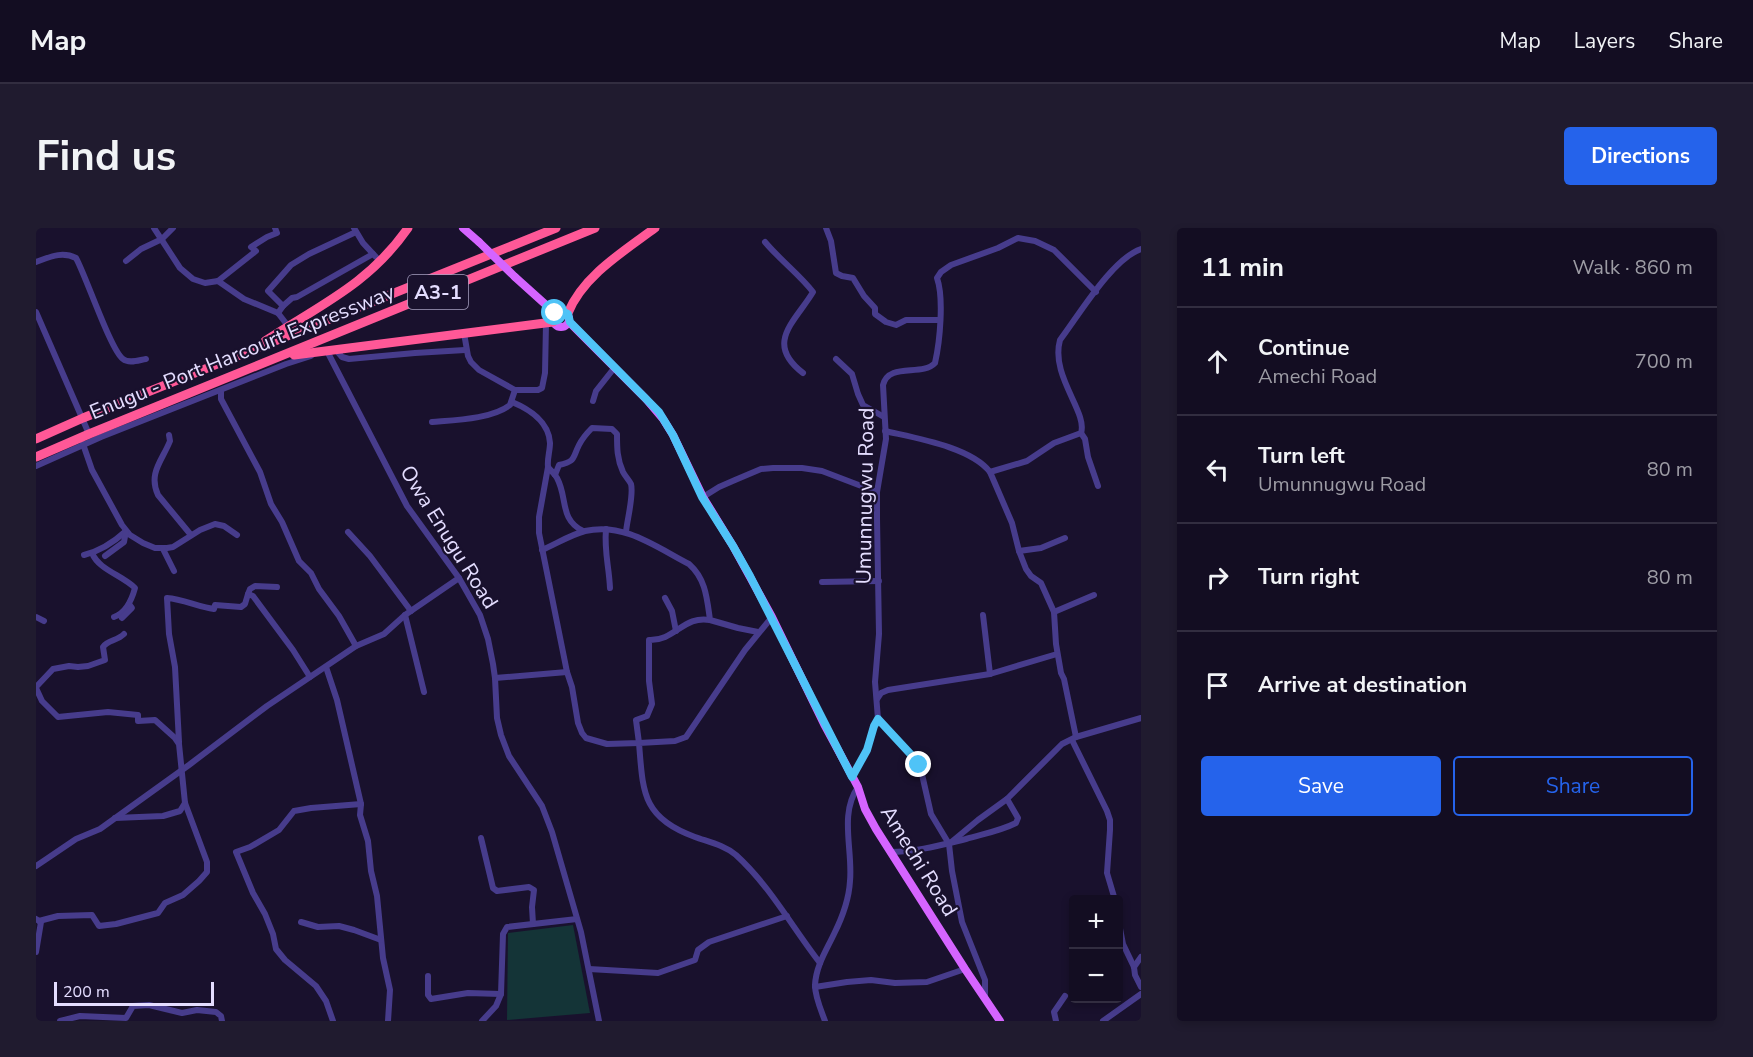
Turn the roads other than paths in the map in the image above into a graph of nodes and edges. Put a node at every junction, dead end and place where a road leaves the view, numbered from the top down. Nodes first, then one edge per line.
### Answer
1 (154, 228) edge
2 (173, 228) edge
3 (275, 228) edge
4 (408, 228) edge
5 (463, 228) edge
6 (556, 228) edge
7 (595, 228) edge
8 (655, 228) edge
9 (826, 228) edge
10 (355, 230) edge
11 (162, 238) junction
12 (765, 242) dead end
13 (1141, 249) edge
14 (377, 258) junction
15 (126, 261) dead end
16 (36, 262) edge
17 (218, 281) junction
18 (1096, 292) junction
19 (283, 306) junction
20 (36, 312) edge
21 (278, 313) junction
22 (569, 318) junction
23 (551, 320) junction
24 (940, 320) junction
25 (288, 326) junction
26 (464, 333) junction
27 (331, 350) junction
28 (465, 350) junction
29 (246, 353) junction
30 (282, 356) junction
31 (146, 359) dead end
32 (836, 359) dead end
33 (615, 367) junction
34 (803, 373) dead end
35 (221, 390) junction
36 (515, 390) junction
37 (593, 401) dead end
38 (512, 402) junction
39 (884, 417) junction
40 (83, 418) junction
41 (432, 422) dead end
42 (885, 431) junction
43 (1082, 433) junction
44 (168, 435) dead end
45 (36, 439) edge
46 (84, 439) junction
47 (36, 457) edge
48 (36, 466) edge
49 (548, 467) junction
50 (990, 472) junction
51 (555, 475) junction
52 (1098, 486) dead end
53 (877, 492) junction
54 (702, 497) junction
55 (606, 529) junction
56 (126, 531) junction
57 (583, 531) junction
58 (348, 532) dead end
59 (626, 532) junction
60 (237, 534) dead end
61 (190, 535) junction
62 (1065, 538) dead end
63 (163, 549) junction
64 (542, 550) junction
65 (1019, 551) junction
66 (92, 553) junction
67 (84, 555) dead end
68 (105, 556) dead end
69 (174, 571) dead end
70 (459, 578) junction
71 (879, 581) junction
72 (822, 582) dead end
73 (277, 587) dead end
74 (610, 588) dead end
75 (251, 595) junction
76 (1094, 595) dead end
77 (665, 598) dead end
78 (129, 604) junction
79 (411, 611) junction
80 (1054, 612) junction
81 (405, 615) junction
82 (982, 615) dead end
83 (36, 617) edge
84 (114, 617) dead end
85 (122, 618) dead end
86 (772, 618) junction
87 (710, 620) junction
88 (44, 621) dead end
89 (676, 632) junction
90 (758, 632) junction
91 (124, 634) dead end
92 (356, 646) junction
93 (1057, 654) junction
94 (326, 667) junction
95 (567, 672) junction
96 (990, 674) junction
97 (310, 677) junction
98 (495, 678) junction
99 (36, 688) edge
100 (424, 692) dead end
101 (876, 699) junction
102 (1141, 718) edge
103 (878, 719) junction
104 (1074, 739) junction
105 (639, 743) junction
106 (179, 744) junction
107 (181, 770) junction
108 (852, 777) junction
109 (858, 787) junction
110 (1007, 799) junction
111 (184, 803) junction
112 (361, 804) junction
113 (114, 818) junction
114 (481, 838) dead end
115 (949, 844) junction
116 (890, 852) junction
117 (36, 866) edge
118 (1114, 895) edge
119 (787, 916) junction
120 (577, 919) junction
121 (38, 920) edge
122 (301, 922) dead end
123 (533, 924) junction
124 (381, 940) junction
125 (1123, 946) edge
126 (36, 952) edge
127 (1141, 957) edge
128 (820, 963) junction
129 (1134, 967) junction
130 (589, 969) junction
131 (965, 969) junction
132 (428, 976) dead end
133 (815, 987) junction
134 (1141, 987) edge
135 (501, 994) junction
136 (1141, 994) edge
137 (1065, 996) dead end
138 (985, 997) junction
139 (60, 1021) edge
140 (222, 1021) edge
141 (333, 1021) edge
142 (388, 1021) edge
143 (482, 1021) edge
144 (599, 1021) edge
145 (825, 1021) edge
146 (1000, 1021) edge
147 (1056, 1021) edge
148 (1103, 1021) edge

1 - 11 street
2 - 11 street
3 - 17 street
4 - 14 highway
5 - 23 main road, bridge
6 - 29 highway
7 - 30 highway, Enugu - Port Harcourt Expressway / A3-1
8 - 22 highway
9 - 24 street
10 - 14 street
10 - 19 street
11 - 15 street
11 - 17 street
12 - 34 street
13 - 18 street
14 - 19 street
14 - 25 highway
16 - 31 street
17 - 21 street
18 - 24 street, Umunnugwu Road
18 - 43 street
19 - 21 street
20 - 40 street
21 - 25 street
22 - 23 main road
22 - 23 main road
22 - 33 main road, Amechi Road
23 - 26 highway
23 - 36 street
24 - 39 street, Umunnugwu Road
25 - 29 highway
26 - 27 highway
26 - 28 street
27 - 28 street
27 - 30 highway
27 - 35 street
27 - 70 street, Owa Enugu Road
28 - 36 street
29 - 40 highway, Enugu - Port Harcourt Expressway
30 - 46 highway, Enugu - Port Harcourt Expressway / A3-1
32 - 39 street
33 - 37 street
33 - 54 main road, Amechi Road
35 - 46 street
35 - 92 street
36 - 38 street
38 - 41 street
38 - 49 street
39 - 42 street, Umunnugwu Road
40 - 45 highway, Enugu - Port Harcourt Expressway
40 - 46 street
42 - 50 street
42 - 53 street, Umunnugwu Road
43 - 50 street
43 - 52 street
44 - 61 street
46 - 47 highway, Enugu - Port Harcourt Expressway / A3-1
46 - 48 street
46 - 56 street
49 - 51 street
49 - 64 street
50 - 65 street
51 - 57 street
51 - 59 street
53 - 54 street
53 - 71 street, Umunnugwu Road
54 - 86 main road, Amechi Road
55 - 57 street
55 - 59 street
55 - 74 street
56 - 63 street
56 - 66 street
56 - 68 street
57 - 64 street
58 - 79 street
59 - 87 street
60 - 61 street
61 - 63 street
62 - 65 street
63 - 69 street
64 - 95 street
65 - 80 street
66 - 67 street
66 - 78 street
70 - 79 street
70 - 98 street, Owa Enugu Road
71 - 72 street
71 - 101 street, Umunnugwu Road
73 - 75 street
75 - 97 street
75 - 106 street
76 - 80 street
77 - 89 street
78 - 84 street
78 - 85 street
79 - 81 street
80 - 93 street
81 - 92 street
81 - 100 street
82 - 96 street
83 - 88 street
86 - 90 street
86 - 108 main road, Amechi Road
87 - 89 street
87 - 90 street
89 - 105 street
90 - 105 street
91 - 99 street
92 - 94 street
93 - 96 street
93 - 104 street
94 - 97 street
94 - 112 street
95 - 98 street
95 - 105 street
96 - 101 street
97 - 107 street
98 - 120 street, Owa Enugu Road
99 - 106 street
101 - 103 street, Umunnugwu Road
102 - 104 street
103 - 108 street, Umunnugwu Road
103 - 115 street
104 - 110 street
104 - 118 street
105 - 119 street
106 - 107 street
107 - 111 street
107 - 113 street
108 - 109 main road, Amechi Road
109 - 116 main road, Amechi Road
109 - 128 street
110 - 115 street
110 - 115 street
111 - 113 street
111 - 121 street
112 - 124 street
112 - 141 street
113 - 117 street
114 - 123 street
115 - 116 street
115 - 138 street
116 - 131 main road, Amechi Road
119 - 128 street
119 - 130 street
120 - 123 street
120 - 130 street, Owa Enugu Road
121 - 126 street
122 - 124 street
123 - 135 street
124 - 142 street
125 - 129 street
127 - 129 street
128 - 133 street
129 - 134 street
130 - 144 street, Owa Enugu Road
131 - 133 street
131 - 138 main road, Amechi Road
132 - 135 street
133 - 145 street
135 - 143 street
136 - 148 street
137 - 147 street
138 - 146 main road, Amechi Road
139 - 140 street

